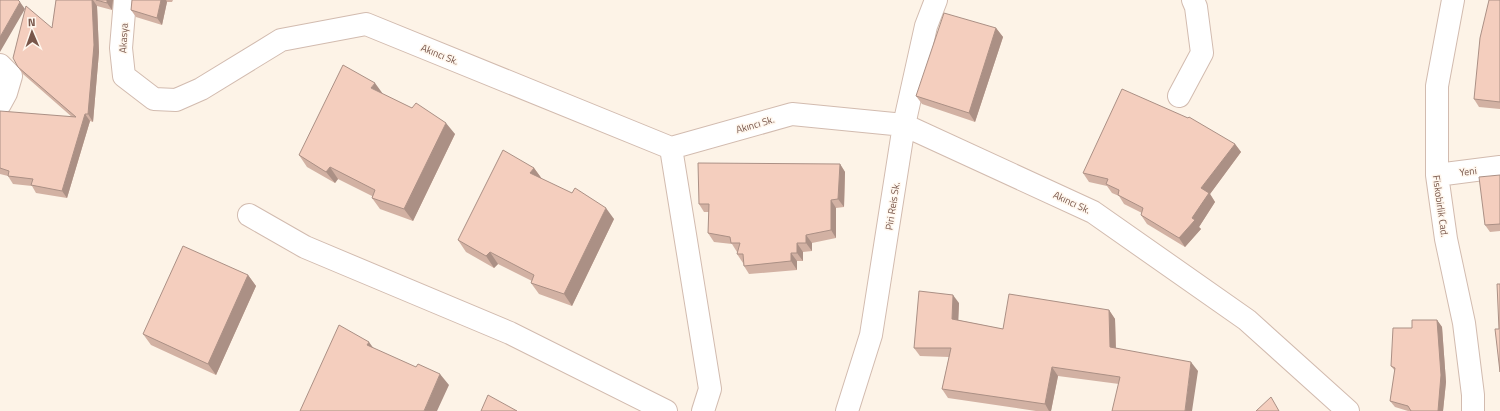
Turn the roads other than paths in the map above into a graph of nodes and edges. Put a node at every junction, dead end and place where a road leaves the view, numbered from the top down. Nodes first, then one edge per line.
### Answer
1 (125, 0) edge
2 (936, 0) edge
3 (1193, 0) edge
4 (1453, 0) edge
5 (0, 64) edge
6 (124, 76) joint
7 (1179, 96) dead end
8 (0, 104) edge
9 (904, 125) junction
10 (671, 148) junction
11 (1500, 168) edge
12 (1437, 175) junction
13 (249, 215) dead end
14 (666, 411) edge
15 (703, 411) edge
16 (847, 411) edge
17 (1348, 411) edge
18 (1473, 411) edge

1 - 6 street, Akasya
2 - 9 street, Piri Reis Sk.
3 - 7 street
4 - 12 street, Fiskobirlik Cad.
5 - 8 street
6 - 10 street, Akıncı Sk.
9 - 10 street, Akıncı Sk.
9 - 16 street, Piri Reis Sk.
9 - 17 street, Akıncı Sk.
10 - 15 street
11 - 12 street, Yeni
12 - 18 street, Fiskobirlik Cad.
13 - 14 street

